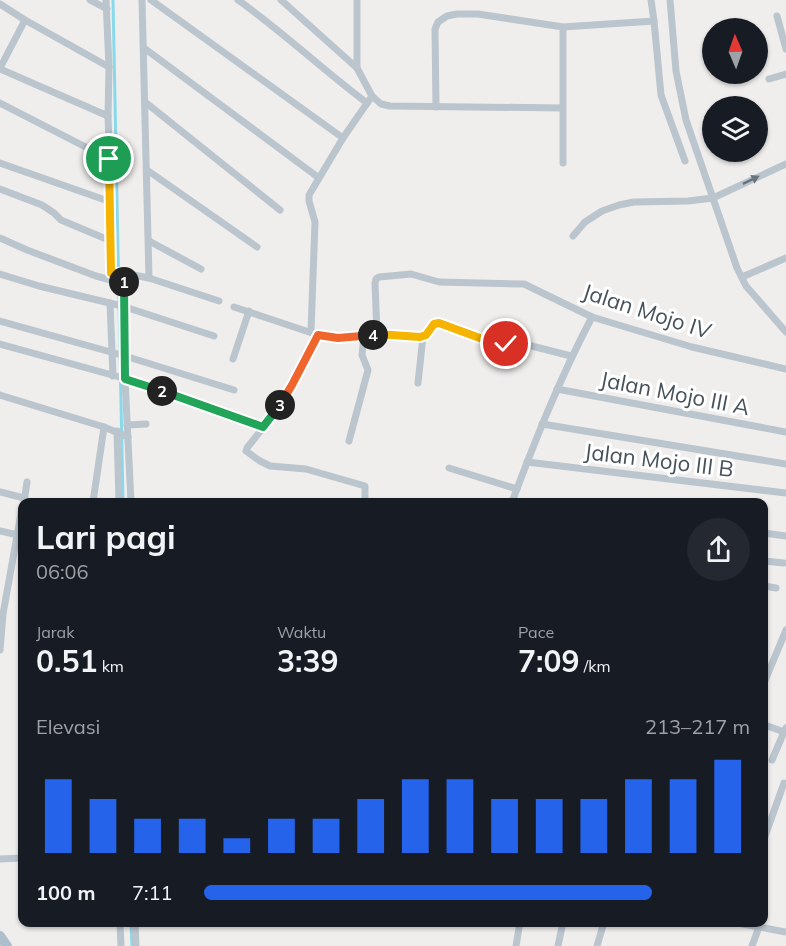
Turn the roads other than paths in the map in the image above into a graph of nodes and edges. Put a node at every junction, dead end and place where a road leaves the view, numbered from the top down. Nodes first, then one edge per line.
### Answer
1 (90, 0) edge
2 (106, 0) edge
3 (142, 0) edge
4 (151, 0) edge
5 (238, 0) edge
6 (281, 0) edge
7 (357, 0) edge
8 (651, 0) edge
9 (669, 0) edge
10 (3, 3) edge
11 (107, 9) junction
12 (777, 16) dead end
13 (25, 20) junction
14 (654, 21) junction
15 (563, 27) junction
16 (144, 48) junction
17 (786, 49) edge
18 (109, 67) junction
19 (357, 68) junction
20 (0, 69) edge
21 (786, 74) edge
22 (769, 79) dead end
23 (372, 96) junction
24 (145, 102) junction
25 (0, 103) edge
26 (367, 103) junction
27 (435, 107) junction
28 (562, 108) junction
29 (108, 116) junction
30 (343, 138) junction
31 (109, 159) junction
32 (685, 161) dead end
33 (563, 162) dead end
34 (0, 163) edge
35 (786, 164) edge
36 (147, 170) junction
37 (319, 178) junction
38 (0, 189) edge
39 (713, 198) junction
40 (111, 202) junction
41 (280, 210) dead end
42 (573, 236) dead end
43 (0, 238) edge
44 (111, 240) junction
45 (148, 241) junction
46 (256, 246) dead end
47 (786, 258) edge
48 (201, 269) dead end
49 (122, 273) junction
50 (0, 274) edge
51 (112, 275) junction
52 (742, 277) junction
53 (149, 278) junction
54 (219, 301) dead end
55 (112, 304) junction
56 (123, 307) junction
57 (234, 307) dead end
58 (249, 311) junction
59 (592, 317) junction
60 (0, 321) edge
61 (786, 332) edge
62 (314, 333) junction
63 (377, 334) junction
64 (214, 336) dead end
65 (364, 336) junction
66 (423, 336) junction
67 (0, 344) edge
68 (113, 353) junction
69 (124, 355) junction
70 (572, 356) junction
71 (233, 359) dead end
72 (786, 369) edge
73 (113, 376) junction
74 (124, 379) junction
75 (418, 383) dead end
76 (557, 389) junction
77 (234, 390) dead end
78 (0, 395) edge
79 (146, 424) dead end
80 (542, 424) junction
81 (128, 425) junction
82 (104, 427) junction
83 (263, 427) junction
84 (118, 432) junction
85 (786, 432) edge
86 (128, 437) junction
87 (349, 441) dead end
88 (527, 462) junction
89 (786, 464) edge
90 (449, 468) dead end
91 (27, 483) dead end
92 (517, 489) junction
93 (0, 492) edge
94 (786, 493) edge
95 (18, 498) edge
96 (24, 498) edge
97 (95, 498) edge
98 (119, 498) edge
99 (131, 498) edge
100 (365, 498) edge
101 (514, 498) edge
102 (0, 531) edge
103 (768, 534) edge
104 (18, 535) joint
105 (786, 536) edge
106 (768, 561) edge
107 (784, 563) dead end
108 (768, 587) edge
109 (776, 588) dead end
110 (2, 613) edge
111 (786, 630) edge
112 (0, 650) edge
113 (768, 673) edge
114 (768, 726) edge
115 (785, 730) edge
116 (772, 760) dead end
117 (784, 783) dead end
118 (768, 828) edge
119 (18, 858) edge
120 (0, 859) edge
121 (120, 927) edge
122 (135, 927) edge
123 (519, 927) edge
124 (562, 927) edge
125 (603, 927) edge
126 (759, 927) joint
127 (786, 932) edge
128 (0, 936) edge
129 (7, 946) edge
130 (121, 946) edge
131 (136, 946) edge
132 (516, 946) edge
133 (558, 946) edge
134 (597, 946) edge
135 (752, 946) edge

1 - 11 street
2 - 11 street
3 - 16 street
4 - 30 street
5 - 26 street
6 - 19 street
7 - 19 street
8 - 14 street
9 - 39 street
10 - 13 street
11 - 18 street
12 - 17 street
13 - 18 street
13 - 20 street
14 - 15 street
14 - 32 street
15 - 27 street
15 - 28 street
16 - 24 street
16 - 37 street
18 - 29 street
19 - 23 street
20 - 29 street
21 - 22 street
23 - 26 street
23 - 27 street
24 - 36 street
24 - 41 street
25 - 31 street
26 - 30 street
27 - 28 street
28 - 33 street
29 - 31 street
30 - 37 street
31 - 40 street
34 - 40 street
39 -> 35 street
36 - 45 street
36 - 46 street
37 - 62 street
38 - 44 street
39 - 42 street
39 - 52 street
40 - 44 street
43 - 51 street
44 - 51 street
45 - 48 street
45 - 53 street
47 - 52 street
49 - 51 street
49 - 53 street
49 - 56 street
50 - 55 street
52 - 61 street
53 - 54 street
55 - 56 street
55 - 68 street
56 - 64 street
56 - 69 street
57 - 58 street
58 - 62 street
58 - 71 street
59 - 63 street, Jalan Mojo IV
59 - 70 street
59 - 72 street, Jalan Mojo IV
60 - 68 street
62 - 65 street
62 - 83 street
63 - 65 street
63 - 66 street
65 - 87 street
66 - 70 street
66 - 75 street
67 - 73 street
68 - 69 street
68 - 73 street
69 - 74 street
69 - 77 street
70 - 76 street
73 - 74 street
74 - 81 street
74 - 83 street
76 - 80 street
76 - 85 street, Jalan Mojo III A
78 - 82 street
79 - 81 street
80 - 88 street
80 - 89 street
81 - 86 street
82 - 84 street
82 - 97 street
83 - 100 street
84 - 86 street
84 - 98 street
86 - 99 street
88 - 92 street
88 - 94 street, Jalan Mojo III B
90 - 92 street
91 - 96 street
92 - 101 street
93 - 95 street
102 - 104 street
103 - 105 street
104 - 110 street
106 - 107 street
108 - 109 street
110 - 112 street
111 - 113 street
114 - 115 street
115 - 116 street
117 - 118 street
119 - 120 street
121 - 130 street
122 - 131 street
123 - 132 street
124 - 133 street
125 - 134 street
126 - 127 street
126 - 135 street
128 - 129 main road

